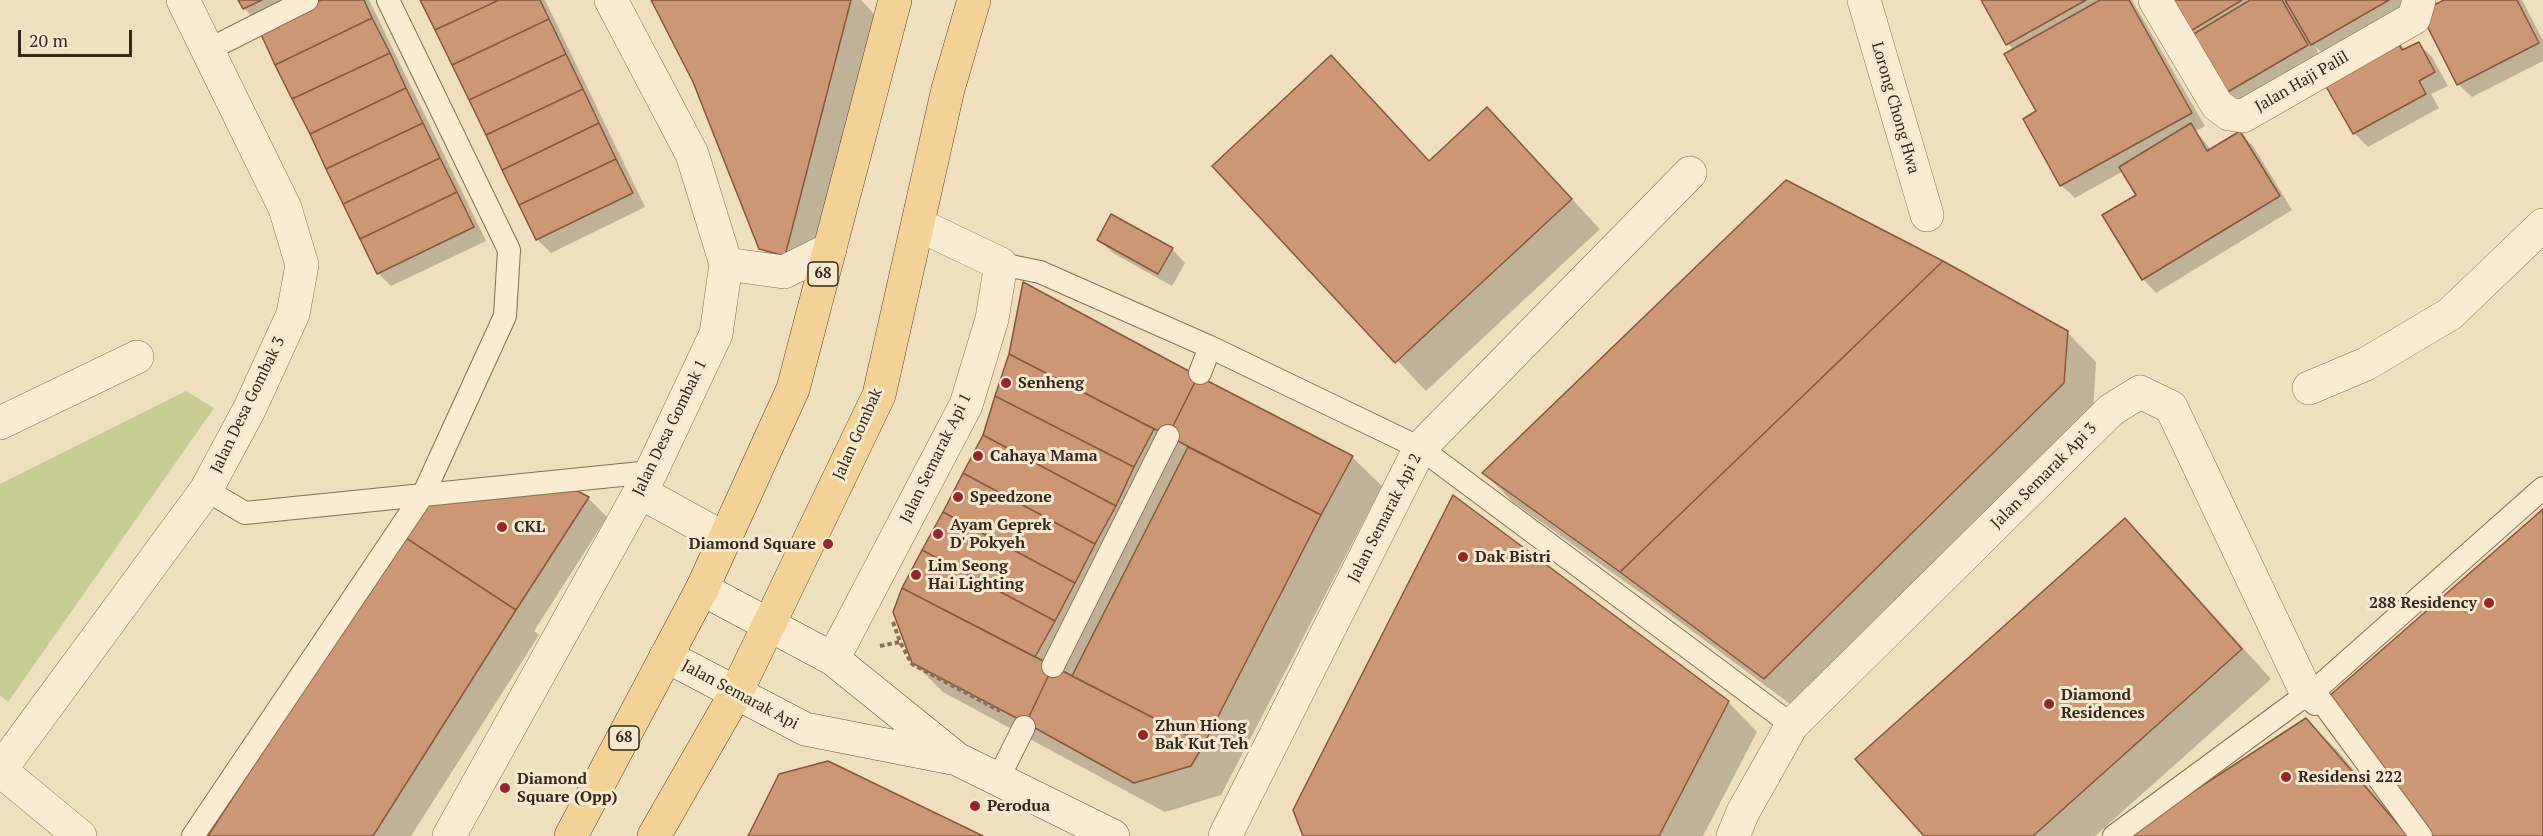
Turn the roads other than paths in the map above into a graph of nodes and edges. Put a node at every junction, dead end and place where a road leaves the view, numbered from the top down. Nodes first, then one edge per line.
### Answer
1 (183, 0) edge
2 (307, 0) edge
3 (388, 0) edge
4 (612, 0) edge
5 (895, 0) edge
6 (974, 0) edge
7 (1864, 0) edge
8 (2155, 0) edge
9 (2419, 0) edge
10 (208, 50) junction
11 (1690, 173) dead end
12 (1927, 215) dead end
13 (919, 225) junction
14 (2543, 225) edge
15 (830, 249) junction
16 (726, 264) junction
17 (1001, 264) junction
18 (1210, 347) junction
19 (137, 357) dead end
20 (1200, 373) dead end
21 (2309, 388) dead end
22 (0, 423) edge
23 (1168, 436) dead end
24 (1420, 448) junction
25 (645, 482) junction
26 (2543, 488) edge
27 (206, 490) junction
28 (424, 493) junction
29 (725, 539) junction
30 (702, 589) junction
31 (769, 625) junction
32 (666, 656) junction
33 (833, 659) junction
34 (1053, 666) dead end
35 (736, 693) junction
36 (2307, 694) junction
37 (1792, 725) junction
38 (1024, 727) dead end
39 (957, 759) junction
40 (0, 770) edge
41 (998, 779) junction
42 (80, 836) edge
43 (193, 836) edge
44 (448, 836) edge
45 (571, 836) edge
46 (654, 836) edge
47 (1113, 836) edge
48 (1225, 836) edge
49 (1733, 836) edge
50 (2114, 836) edge
51 (2412, 836) edge
52 (2421, 836) edge

1 - 10 street, Jalan Desa Gombak 3
2 - 10 lane
3 - 28 lane
4 - 16 street, Jalan Desa Gombak 1
5 - 15 main road, 68
6 - 13 main road, Jalan Gombak
7 - 12 street, Lorong Chong Hwa
8 - 9 street, Jalan Haji Palil
10 - 27 street, Jalan Desa Gombak 3
11 - 24 street, Jalan Semarak Api 2
13 - 17 street
13 - 31 main road, Jalan Gombak
14 - 21 street
15 - 16 street
15 - 29 main road, 68
16 - 25 street, Jalan Desa Gombak 1
17 - 18 lane
17 - 33 street, Jalan Semarak Api 1
18 - 20 lane
18 - 24 lane
19 - 22 street
23 - 34 lane
24 - 37 lane
24 - 48 street, Jalan Semarak Api 2
25 - 28 lane
25 - 29 street
25 - 44 street, Jalan Desa Gombak 1
26 - 52 lane
27 - 28 lane
27 - 40 street, Jalan Desa Gombak 3
28 - 43 lane
29 - 30 main road, 68
30 - 31 street, Jalan Semarak Api
30 - 32 main road, 68
31 - 33 street, Jalan Semarak Api
31 - 35 main road, Jalan Gombak
32 - 35 street, Jalan Semarak Api
32 - 45 main road, 68
33 - 39 street, Jalan Semarak Api
35 - 39 street, Jalan Semarak Api
35 - 46 main road, Jalan Gombak
36 - 37 street, Jalan Semarak Api 3
36 - 50 lane
36 - 51 lane
37 - 49 street, Jalan Semarak Api 3
38 - 41 lane
39 - 41 street, Jalan Semarak Api
40 - 42 street
41 - 47 street, Jalan Semarak Api

